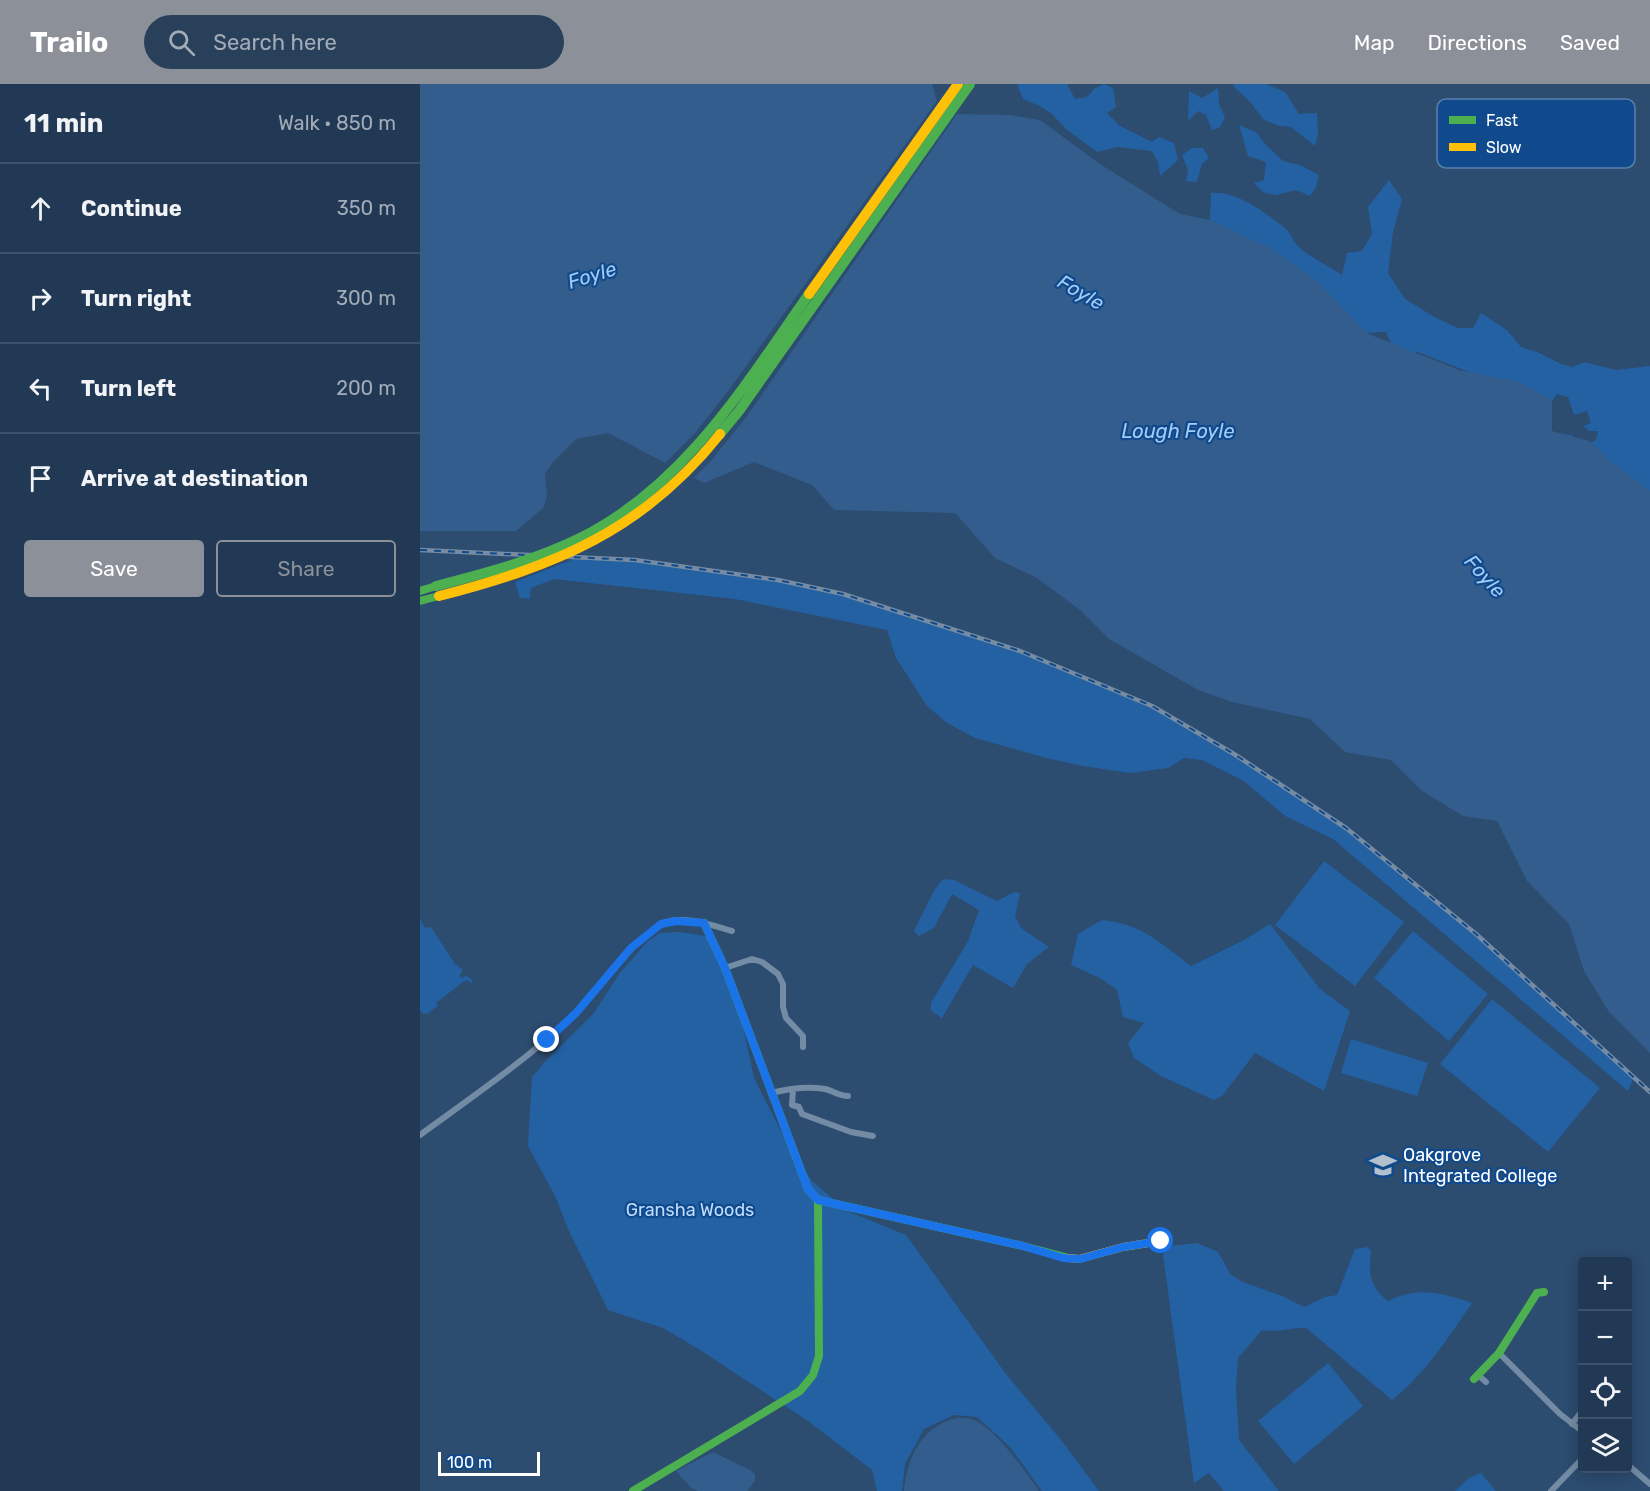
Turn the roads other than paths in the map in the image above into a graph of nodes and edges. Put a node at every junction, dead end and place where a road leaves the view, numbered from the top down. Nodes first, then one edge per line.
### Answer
1 (958, 84) edge
2 (970, 84) edge
3 (420, 591) edge
4 (438, 591) junction
5 (420, 601) edge
6 (704, 923) junction
7 (732, 932) dead end
8 (725, 968) junction
9 (803, 1047) dead end
10 (793, 1089) junction
11 (771, 1093) junction
12 (848, 1096) dead end
13 (420, 1135) edge
14 (873, 1136) dead end
15 (818, 1200) junction
16 (1161, 1241) dead end
17 (1538, 1290) dead end
18 (1497, 1355) junction
19 (1479, 1379) dead end
20 (1578, 1416) edge
21 (1572, 1424) junction
22 (1578, 1428) edge
23 (1578, 1463) edge
24 (1632, 1468) edge
25 (1650, 1472) edge
26 (1644, 1479) junction
27 (1650, 1484) edge
28 (633, 1491) edge
29 (1551, 1491) edge

1 - 4 main road, bridge
2 - 4 main road, bridge
3 - 4 main road
4 - 5 main road
6 - 7 street
6 - 8 main road
6 - 13 street
8 - 9 street
8 - 11 main road
10 - 11 street
10 - 12 street
10 - 14 street
11 - 15 main road
15 - 16 main road
15 - 28 main road
17 - 18 main road
18 - 19 main road
18 - 21 street
20 - 21 street
21 - 22 street
23 - 29 street
24 - 26 street
25 - 26 street
26 - 27 street

